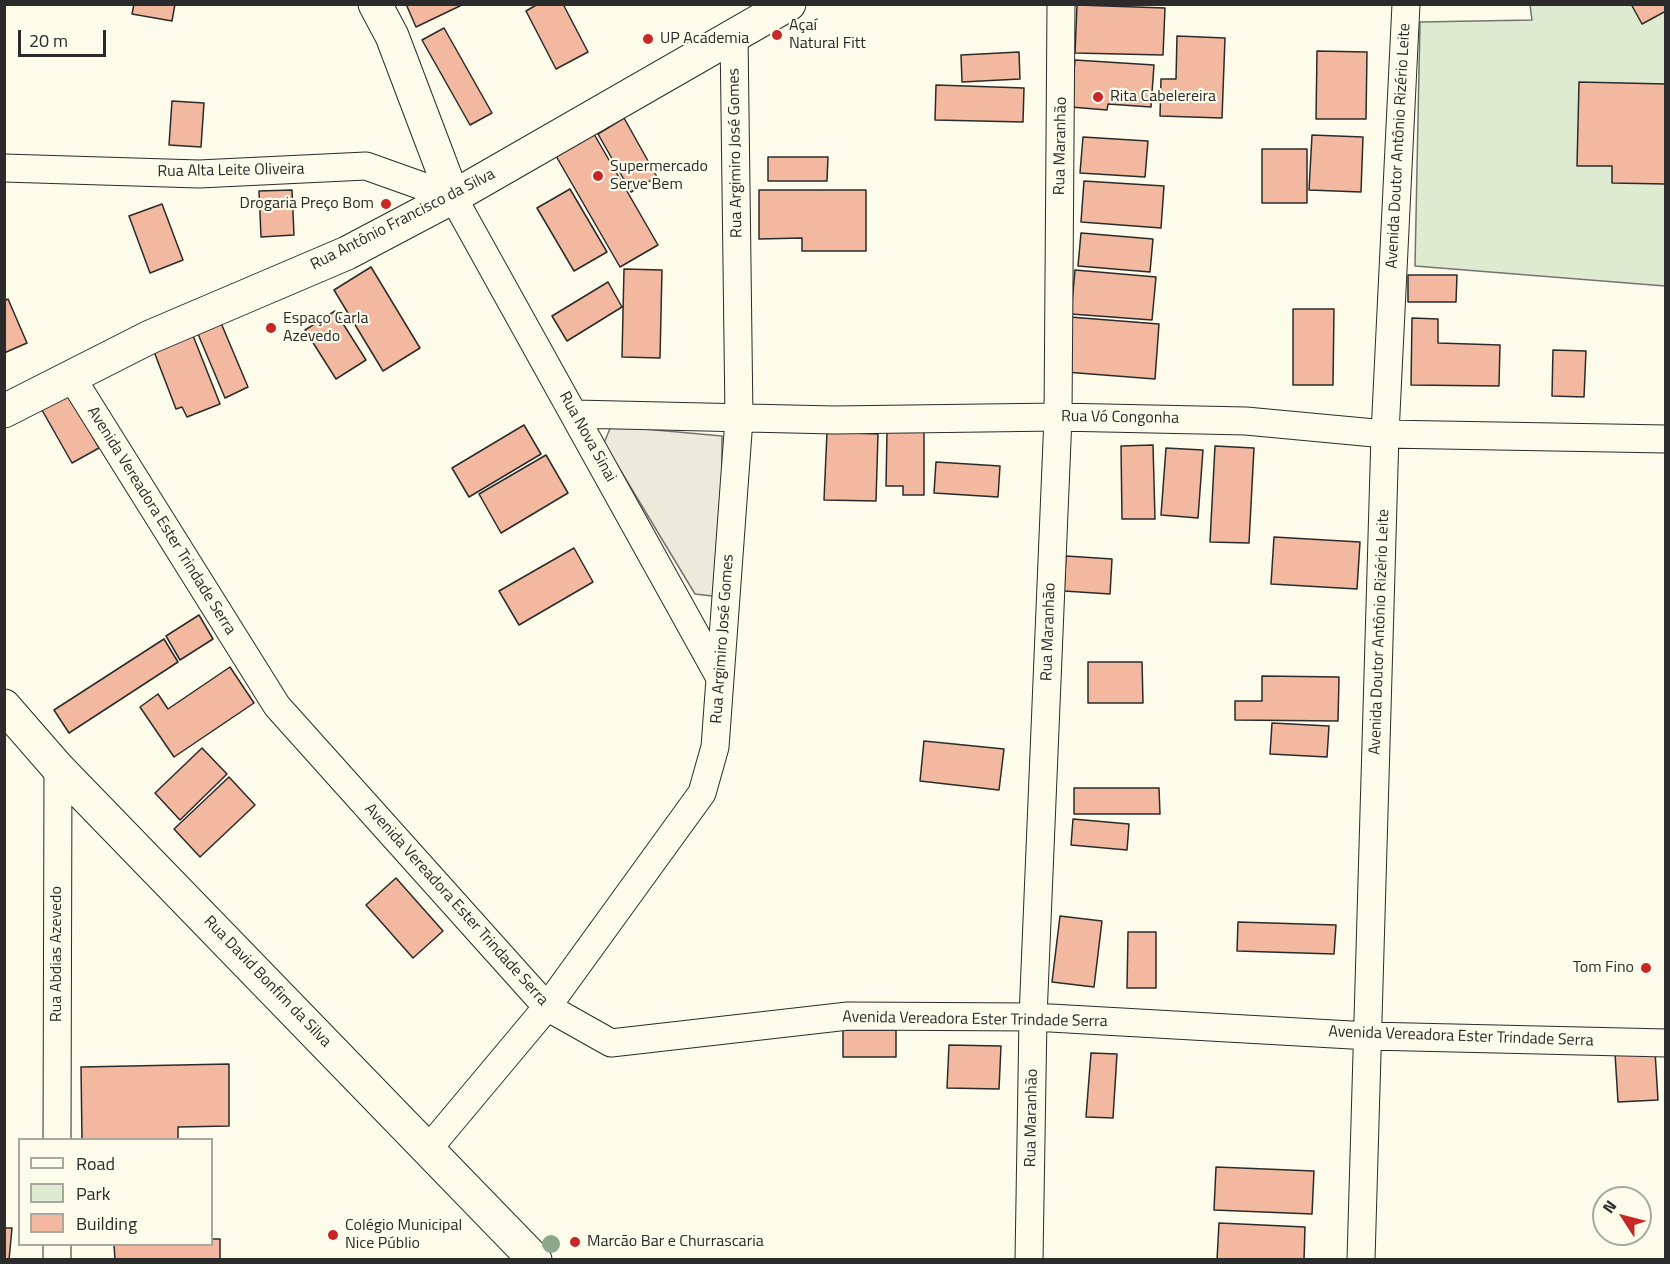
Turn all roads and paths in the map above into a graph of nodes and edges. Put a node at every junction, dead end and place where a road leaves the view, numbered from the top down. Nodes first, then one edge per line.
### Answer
1 (375, 4) edge
2 (789, 4) edge
3 (1061, 4) edge
4 (1406, 4) edge
5 (734, 34) junction
6 (4, 168) edge
7 (453, 197) junction
8 (72, 378) junction
9 (4, 411) edge
10 (575, 414) junction
11 (1058, 417) junction
12 (739, 419) junction
13 (1385, 434) junction
14 (1665, 439) edge
15 (720, 678) junction
16 (4, 706) edge
17 (58, 768) junction
18 (547, 1007) junction
19 (1033, 1017) junction
20 (1369, 1036) junction
21 (1665, 1043) edge
22 (57, 1138) edge
23 (429, 1148) junction
24 (533, 1259) edge
25 (1029, 1260) edge
26 (1361, 1260) edge

1 - 7 street
2 - 5 street, Rua Antônio Francisco da Silva
3 - 11 street, Rua Maranhão
4 - 13 street, Avenida Doutor Antônio Rizério Leite
5 - 7 street, Rua Antônio Francisco da Silva
5 - 12 street, Rua Argimiro José Gomes
6 - 7 street, Rua Alta Leite Oliveira
7 - 8 street, Rua Antônio Francisco da Silva
7 - 10 street, Rua Nova Sinai
8 - 9 street, Rua Antônio Francisco da Silva
8 - 18 street, Avenida Vereadora Ester Trindade Serra
10 - 12 street, Rua Vó Congonha
10 - 15 street, Rua Nova Sinai
11 - 12 street, Rua Vó Congonha
11 - 13 street, Rua Vó Congonha
11 - 19 street, Rua Maranhão
12 - 15 street, Rua Argimiro José Gomes
13 - 14 street, Rua Vó Congonha
13 - 20 street, Avenida Doutor Antônio Rizério Leite
15 - 18 street, Rua Argimiro José Gomes
16 - 17 street, Rua David Bonfim da Silva
17 - 22 street, Rua Abdias Azevedo
17 - 23 street, Rua David Bonfim da Silva
18 - 19 street, Avenida Vereadora Ester Trindade Serra
18 - 23 street, Rua Argimiro José Gomes
19 - 20 street, Avenida Vereadora Ester Trindade Serra
19 - 25 street, Rua Maranhão
20 - 21 street, Avenida Vereadora Ester Trindade Serra
20 - 26 street, Avenida Doutor Antônio Rizério Leite
23 - 24 street, Rua David Bonfim da Silva

